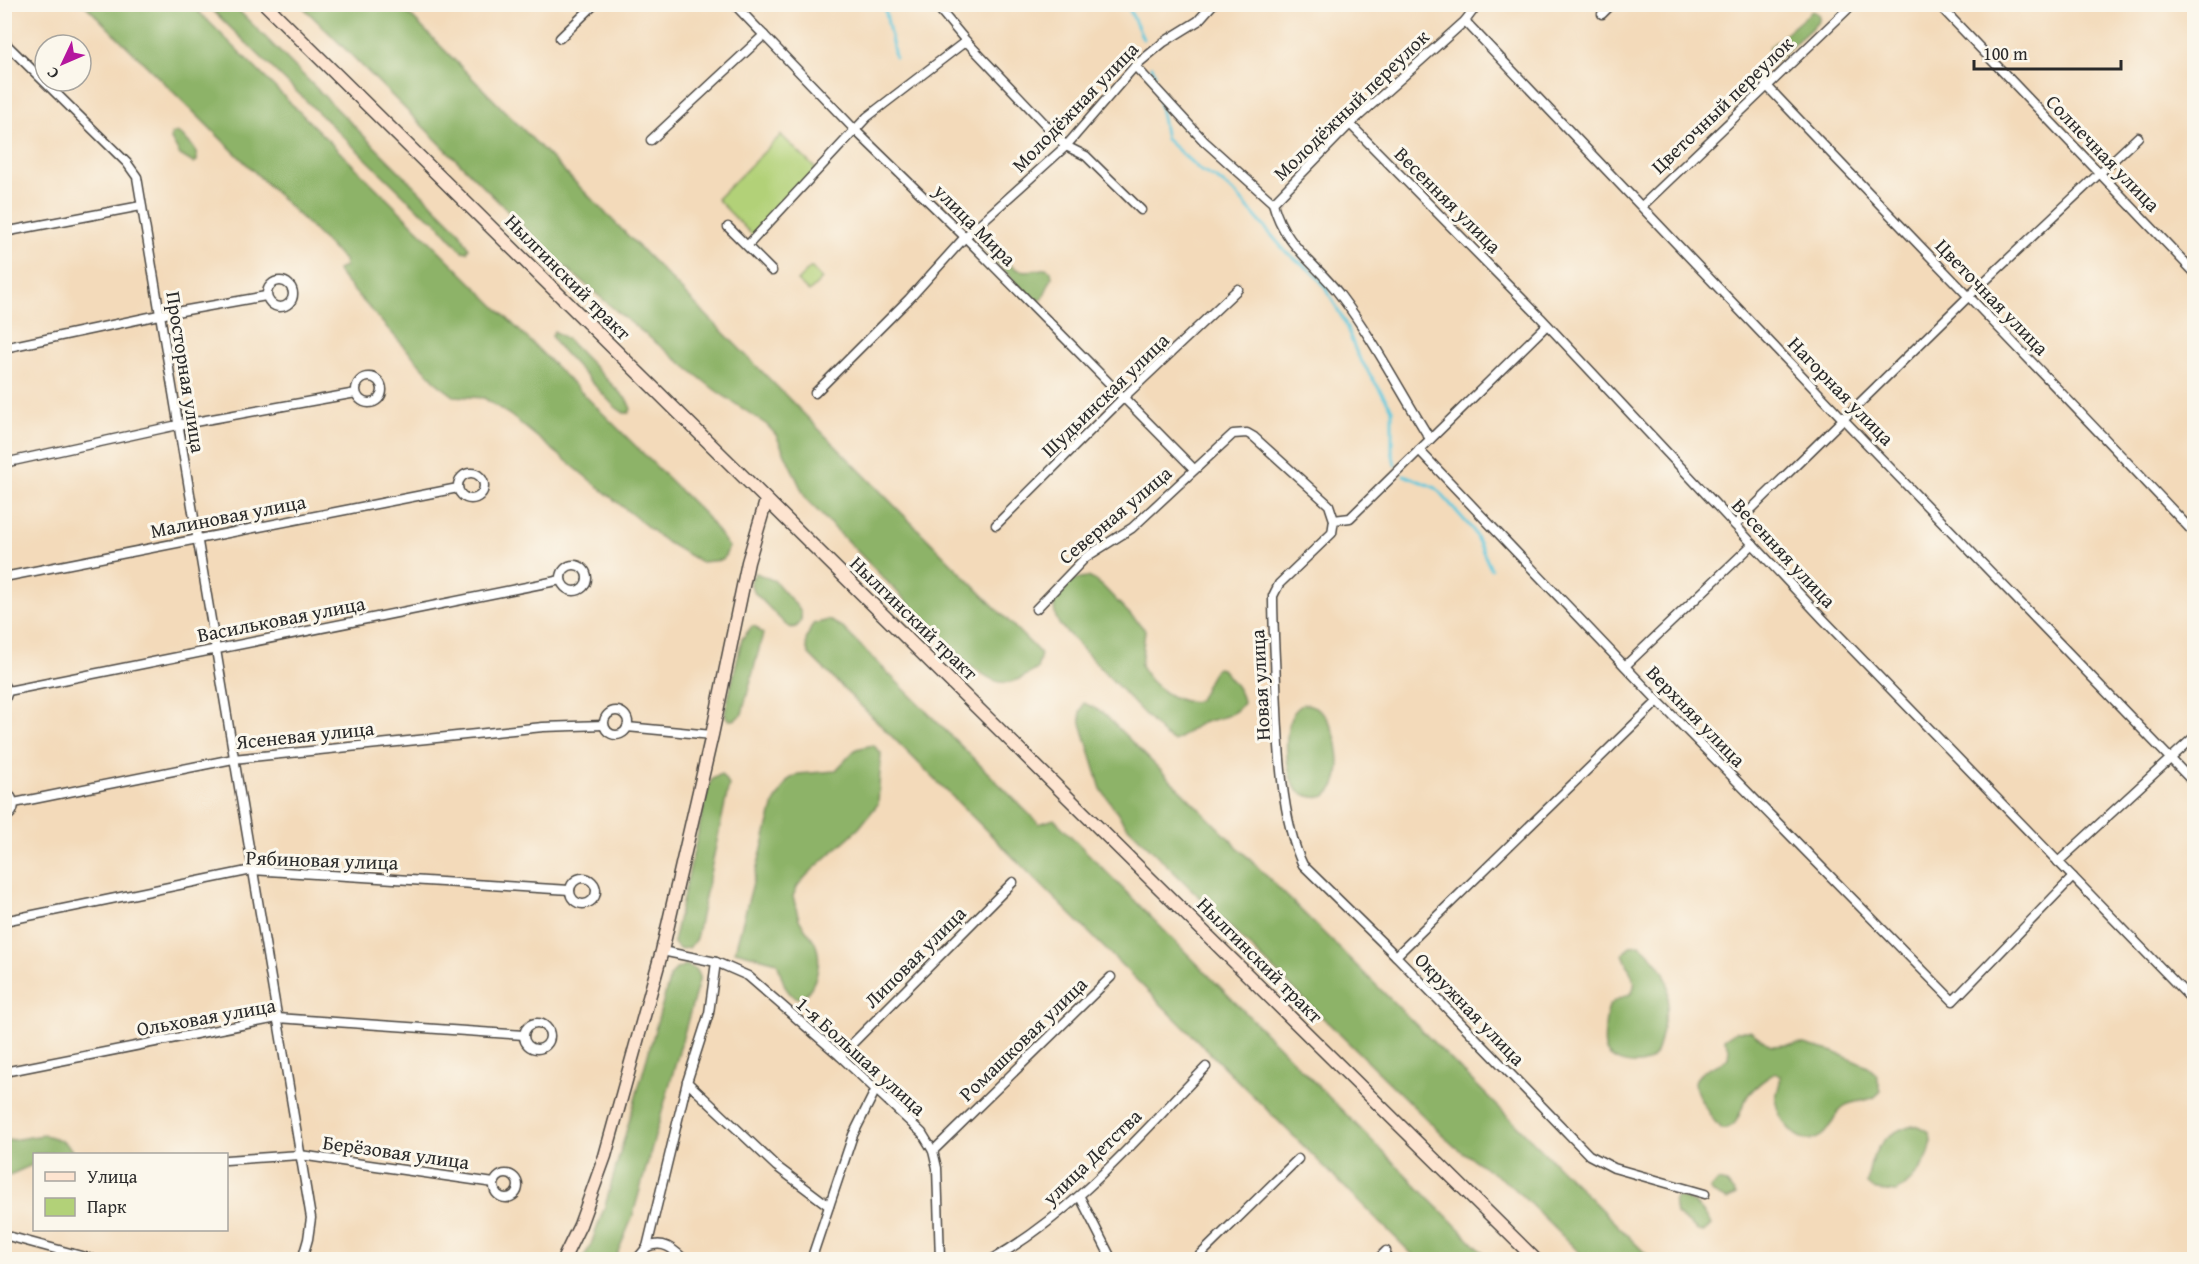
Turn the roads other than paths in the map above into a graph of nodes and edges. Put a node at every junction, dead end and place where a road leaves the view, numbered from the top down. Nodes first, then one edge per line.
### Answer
1 (265, 4) edge
2 (595, 4) edge
3 (734, 4) edge
4 (935, 4) edge
5 (1213, 4) edge
6 (1478, 4) edge
7 (1612, 4) edge
8 (1852, 4) edge
9 (1938, 4) edge
10 (1602, 14) dead end
11 (1465, 21) junction
12 (764, 35) junction
13 (560, 38) dead end
14 (966, 41) junction
15 (4, 42) edge
16 (1136, 66) junction
17 (1766, 85) junction
18 (1350, 124) junction
19 (856, 131) junction
20 (2138, 137) dead end
21 (651, 140) dead end
22 (1066, 146) junction
23 (2100, 175) junction
24 (1273, 203) junction
25 (141, 206) junction
26 (1642, 206) junction
27 (1141, 210) dead end
28 (728, 227) dead end
29 (4, 232) edge
30 (965, 237) junction
31 (748, 245) junction
32 (772, 271) dead end
33 (2194, 272) edge
34 (1238, 289) dead end
35 (267, 296) dead end
36 (1968, 297) junction
37 (159, 315) junction
38 (1547, 325) junction
39 (4, 348) edge
40 (356, 393) dead end
41 (815, 393) dead end
42 (1124, 397) junction
43 (1843, 419) junction
44 (178, 425) junction
45 (1430, 439) junction
46 (1419, 450) junction
47 (4, 463) edge
48 (1194, 469) junction
49 (458, 489) dead end
50 (766, 501) junction
51 (1334, 520) junction
52 (996, 525) dead end
53 (1736, 525) junction
54 (2194, 532) edge
55 (196, 539) junction
56 (1753, 544) junction
57 (4, 577) edge
58 (561, 580) dead end
59 (1036, 609) dead end
60 (215, 649) junction
61 (1625, 666) junction
62 (6, 688) edge
63 (1658, 701) junction
64 (4, 703) edge
65 (604, 725) junction
66 (627, 727) junction
67 (712, 735) junction
68 (2194, 737) edge
69 (2172, 758) junction
70 (233, 759) junction
71 (2194, 783) edge
72 (4, 793) edge
73 (14, 803) junction
74 (4, 818) edge
75 (2058, 862) junction
76 (252, 870) junction
77 (2073, 877) junction
78 (1013, 882) dead end
79 (570, 890) dead end
80 (4, 921) edge
81 (662, 951) junction
82 (1396, 956) junction
83 (716, 962) junction
84 (1111, 977) dead end
85 (2194, 1002) edge
86 (277, 1018) junction
87 (524, 1035) dead end
88 (840, 1056) junction
89 (1206, 1067) dead end
90 (4, 1072) edge
91 (687, 1082) junction
92 (876, 1089) junction
93 (933, 1151) junction
94 (300, 1155) junction
95 (1298, 1159) dead end
96 (228, 1160) edge
97 (491, 1182) dead end
98 (1705, 1194) dead end
99 (1080, 1197) junction
100 (829, 1206) junction
101 (4, 1234) edge
102 (647, 1247) junction
103 (1386, 1251) dead end
104 (96, 1260) edge
105 (302, 1260) edge
106 (563, 1260) edge
107 (636, 1260) edge
108 (686, 1260) edge
109 (811, 1260) edge
110 (940, 1260) edge
111 (991, 1260) edge
112 (1112, 1260) edge
113 (1194, 1260) edge
114 (1377, 1260) edge
115 (1536, 1260) edge

1 - 50 main road, Нылгинский тракт
2 - 13 street
3 - 12 street, улица Мира
4 - 14 street
5 - 16 street, Молодёжная улица
6 - 11 street, Молодёжный переулок
7 - 10 street
8 - 17 street, Цветочный переулок
9 - 23 street, Солнечная улица
11 - 18 street, Молодёжный переулок
11 - 26 street, Нагорная улица
12 - 19 street, улица Мира
12 - 21 street
14 - 19 street
14 - 22 street
15 - 25 street, Просторная улица
16 - 22 street, Молодёжная улица
16 - 24 street
17 - 26 street, Цветочный переулок
17 - 36 street, Цветочная улица
18 - 24 street, Молодёжный переулок
18 - 38 street, Весенняя улица
19 - 30 street, улица Мира
19 - 31 street
20 - 23 street
22 - 27 street
22 - 30 street, Молодёжная улица
23 - 33 street, Солнечная улица
23 - 36 street
24 - 45 street
25 - 29 street
25 - 37 street, Просторная улица
26 - 43 street, Нагорная улица
28 - 31 street
30 - 41 street, Молодёжная улица
30 - 42 street, улица Мира
31 - 32 street
34 - 42 street, Шудьинская улица
35 - 37 street
36 - 43 street
36 - 54 street, Цветочная улица
37 - 39 street
37 - 44 street, Просторная улица
38 - 45 street
38 - 53 street, Весенняя улица
40 - 44 street
42 - 48 street, улица Мира
42 - 52 street, Шудьинская улица
43 - 53 street
43 - 69 street, Нагорная улица
44 - 47 street
44 - 55 street, Просторная улица
45 - 46 street
46 - 51 street
46 - 61 street, Верхняя улица
48 - 51 street, Северная улица
48 - 59 street, Северная улица
49 - 55 street, Малиновая улица
50 - 67 main road
50 - 115 main road, Нылгинский тракт
51 - 82 street, Новая улица
53 - 56 street, Весенняя улица
55 - 57 street, Малиновая улица
55 - 60 street, Просторная улица
56 - 61 street
56 - 75 street, Весенняя улица
58 - 60 street, Васильковая улица
60 - 62 street, Васильковая улица
60 - 70 street, Просторная улица
61 - 63 street, Верхняя улица
62 - 64 street
63 - 77 street, Верхняя улица
63 - 82 street, Окружная улица
65 - 66 street
65 - 66 street
65 - 70 street, Ясеневая улица
66 - 67 street
67 - 81 main road
68 - 69 street
69 - 71 street, Нагорная улица
69 - 75 street
70 - 73 street, Ясеневая улица
70 - 76 street, Просторная улица
72 - 73 street
73 - 74 street
75 - 77 street, Весенняя улица
76 - 79 street, Рябиновая улица
76 - 80 street, Рябиновая улица
76 - 86 street, Просторная улица
77 - 85 street, Весенняя улица
78 - 88 street, Липовая улица
81 - 83 street, 1-я Большая улица
81 - 106 main road
82 - 98 street, Окружная улица
83 - 88 street, 1-я Большая улица
83 - 91 street
84 - 93 street, Ромашковая улица
86 - 87 street, Ольховая улица
86 - 90 street, Ольховая улица
86 - 94 street, Просторная улица
88 - 92 street, 1-я Большая улица
89 - 99 street, улица Детства
91 - 100 street
91 - 102 street
92 - 93 street, 1-я Большая улица
92 - 100 street
93 - 110 street, 1-я Большая улица
94 - 96 street, Берёзовая улица
94 - 97 street, Берёзовая улица
94 - 105 street, Просторная улица
95 - 113 street
99 - 111 street, улица Детства
99 - 112 street
100 - 109 street
101 - 104 street
102 - 107 street
102 - 108 street
103 - 114 street

